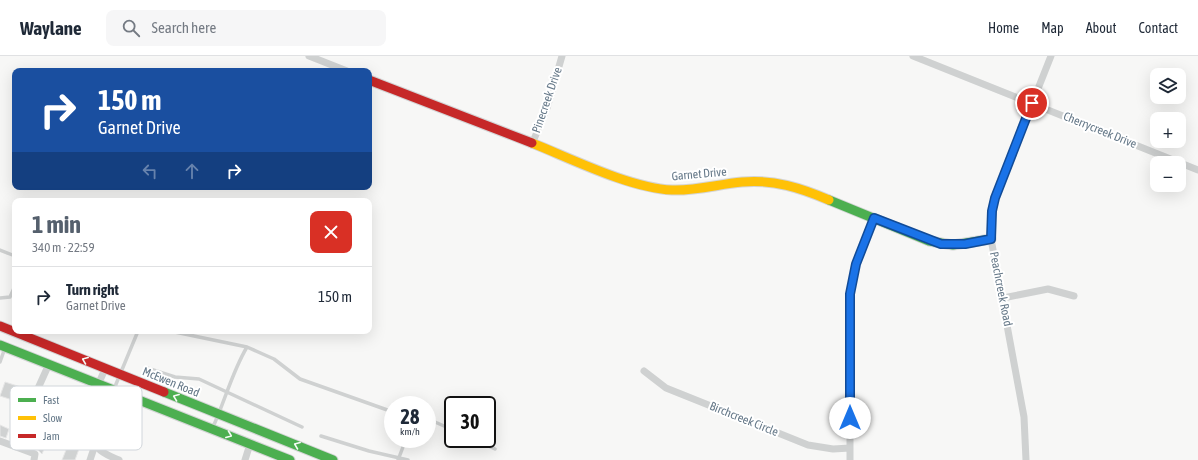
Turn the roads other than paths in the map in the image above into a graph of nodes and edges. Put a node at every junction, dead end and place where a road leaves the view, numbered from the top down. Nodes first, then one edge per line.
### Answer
1 (310, 56) edge
2 (562, 56) edge
3 (913, 56) edge
4 (1051, 56) edge
5 (340, 68) edge
6 (372, 81) edge
7 (1032, 103) junction
8 (532, 144) junction
9 (1198, 170) edge
10 (874, 218) junction
11 (991, 239) junction
12 (0, 250) edge
13 (12, 255) edge
14 (12, 293) edge
15 (1074, 296) dead end
16 (0, 298) edge
17 (1003, 298) junction
18 (0, 326) edge
19 (12, 331) edge
20 (20, 334) edge
21 (137, 334) edge
22 (184, 334) edge
23 (3, 346) edge
24 (247, 347) junction
25 (0, 362) edge
26 (49, 364) junction
27 (105, 368) junction
28 (147, 368) dead end
29 (644, 371) dead end
30 (120, 374) junction
31 (99, 384) junction
32 (39, 386) edge
33 (104, 386) edge
34 (115, 386) edge
35 (227, 393) junction
36 (142, 401) edge
37 (384, 409) edge
38 (219, 414) junction
39 (302, 427) dead end
40 (212, 428) junction
41 (321, 436) dead end
42 (0, 441) edge
43 (250, 444) junction
44 (10, 445) edge
45 (402, 448) edge
46 (850, 448) junction
47 (24, 450) edge
48 (93, 450) edge
49 (101, 450) edge
50 (398, 458) edge
51 (34, 460) edge
52 (90, 460) edge
53 (119, 460) edge
54 (245, 460) edge
55 (290, 460) edge
56 (334, 460) edge
57 (408, 460) edge
58 (850, 460) edge
59 (1026, 460) edge

1 - 5 street
2 - 8 street, Pinecreek Drive
3 - 7 street, Cherrycreek Drive
4 - 7 street, Peachcreek Road
6 - 8 street, Garnet Drive
7 - 9 street, Cherrycreek Drive
7 - 11 street, Peachcreek Road
8 - 10 street, Garnet Drive
10 - 11 street, Garnet Drive
10 - 46 street
11 - 17 street, Peachcreek Road
12 - 13 lane
14 - 16 lane
15 - 17 street
17 - 59 street, Peachcreek Road
19 -> 18 street, McEwen Road
27 -> 20 street, McEwen Road
21 - 30 lane
22 - 24 lane
23 - 25 lane
23 - 26 street
24 - 35 lane
24 - 37 lane
26 - 31 street
26 - 32 street
27 - 30 street, McEwen Road
27 - 31 street
28 - 35 lane
29 - 46 street, Birchcreek Circle
30 - 34 lane
38 -> 30 street, McEwen Road
31 - 33 street
35 - 38 lane
35 - 39 lane
36 - 40 street
38 - 40 lane
56 -> 38 street, McEwen Road
40 -> 43 street
41 - 50 lane
42 - 44 street
43 - 54 street
43 - 55 street
45 - 50 lane
46 - 58 street
47 - 51 street
48 - 52 street
49 - 53 street
50 - 57 lane

